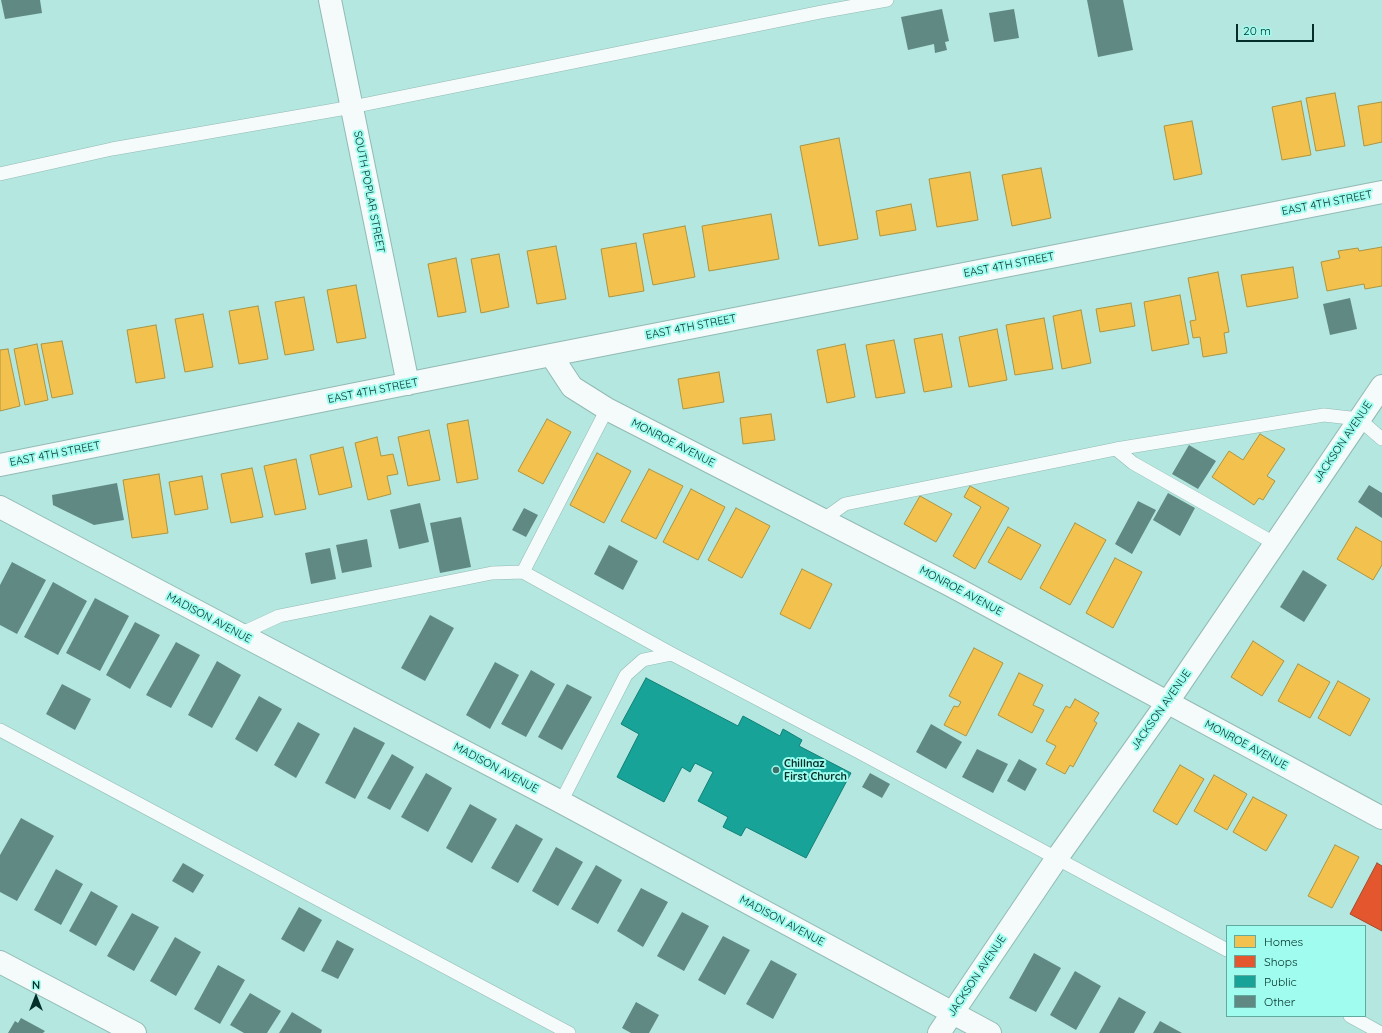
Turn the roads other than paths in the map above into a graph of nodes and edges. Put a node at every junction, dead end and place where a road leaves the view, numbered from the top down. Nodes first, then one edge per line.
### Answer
1 (330, 0) edge
2 (886, 0) edge
3 (352, 107) junction
4 (0, 174) edge
5 (1382, 192) edge
6 (551, 355) junction
7 (408, 384) junction
8 (1382, 386) edge
9 (607, 409) junction
10 (1359, 419) junction
11 (1382, 439) edge
12 (1116, 449) junction
13 (0, 465) edge
14 (0, 507) edge
15 (824, 519) junction
16 (1274, 543) junction
17 (523, 572) junction
18 (240, 634) junction
19 (672, 654) junction
20 (1167, 703) junction
21 (0, 730) edge
22 (561, 802) junction
23 (1382, 818) edge
24 (1057, 858) junction
25 (1226, 949) edge
26 (0, 962) edge
27 (953, 1013) junction
28 (1352, 1017) edge
29 (135, 1033) edge
30 (569, 1033) edge
31 (939, 1033) edge
32 (990, 1033) edge
33 (1381, 1033) edge

1 - 3 street, SOUTH POPLAR STREET
2 - 3 lane
3 - 4 lane
3 - 7 street, SOUTH POPLAR STREET
5 - 6 street, EAST 4TH STREET
6 - 7 street, EAST 4TH STREET
6 - 9 street, MONROE AVENUE
7 - 13 street, EAST 4TH STREET
8 - 10 street, JACKSON AVENUE
9 - 15 street, MONROE AVENUE
9 - 17 lane
10 - 11 lane
10 - 12 lane
10 - 16 street, JACKSON AVENUE
12 - 15 lane
12 - 16 lane
14 - 18 street, MADISON AVENUE
15 - 20 street, MONROE AVENUE
16 - 20 street, JACKSON AVENUE
17 - 18 lane
17 - 19 lane
18 - 22 street, MADISON AVENUE
19 - 22 lane
19 - 24 lane
20 - 23 street, MONROE AVENUE
20 - 24 street, JACKSON AVENUE
21 - 30 lane
22 - 27 street, MADISON AVENUE
24 - 25 lane
24 - 27 street, JACKSON AVENUE
26 - 29 street
27 - 31 street, JACKSON AVENUE
27 - 32 street, MADISON AVENUE
28 - 33 lane

